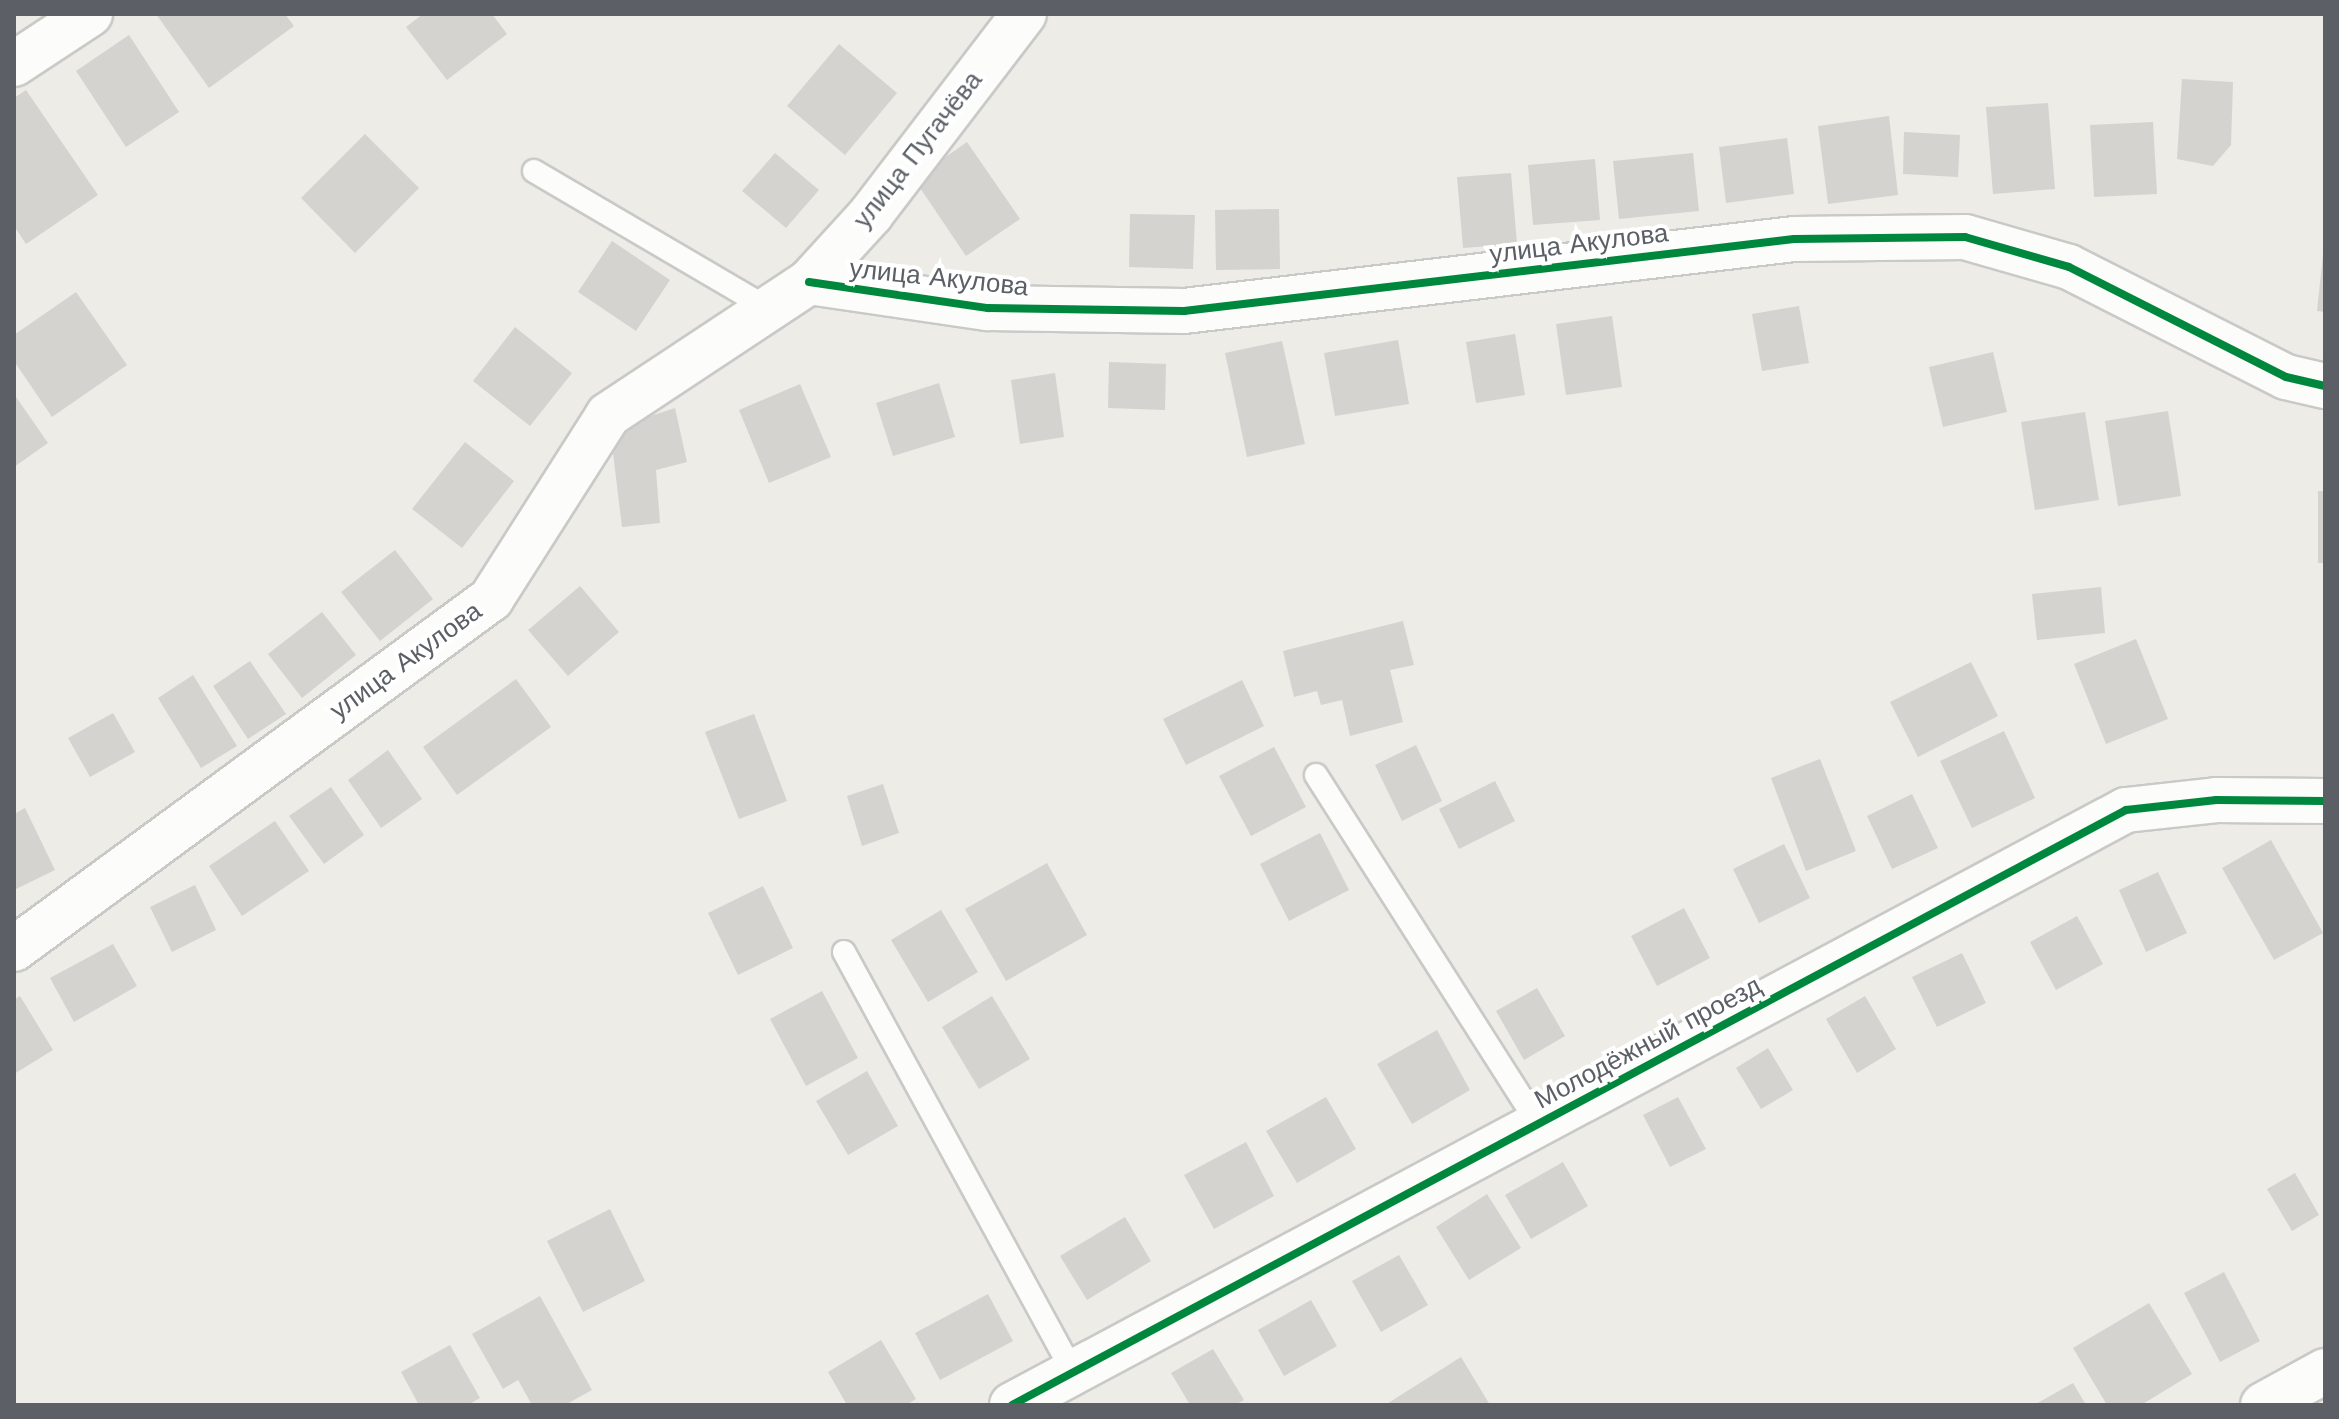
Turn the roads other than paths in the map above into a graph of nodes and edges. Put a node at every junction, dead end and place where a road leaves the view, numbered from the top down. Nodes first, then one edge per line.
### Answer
1 (90, 14) edge
2 (1024, 14) edge
3 (14, 64) edge
4 (534, 171) dead end
5 (809, 282) junction
6 (769, 309) junction
7 (2325, 386) edge
8 (1316, 775) dead end
9 (2325, 801) edge
10 (14, 949) edge
11 (844, 952) dead end
12 (1538, 1124) junction
13 (2325, 1371) edge
14 (1073, 1372) junction
15 (1012, 1405) edge
16 (2263, 1405) edge

1 - 3 street
2 - 5 street, улица Пугачёва
4 - 6 lane
5 - 6 street, улица Акулова
5 - 7 street, улица Акулова
6 - 10 street, улица Акулова
8 - 12 lane
9 - 12 street, Молодёжный проезд
11 - 14 lane
12 - 14 street, Молодёжный проезд
13 - 16 street
14 - 15 street, Молодёжный проезд

